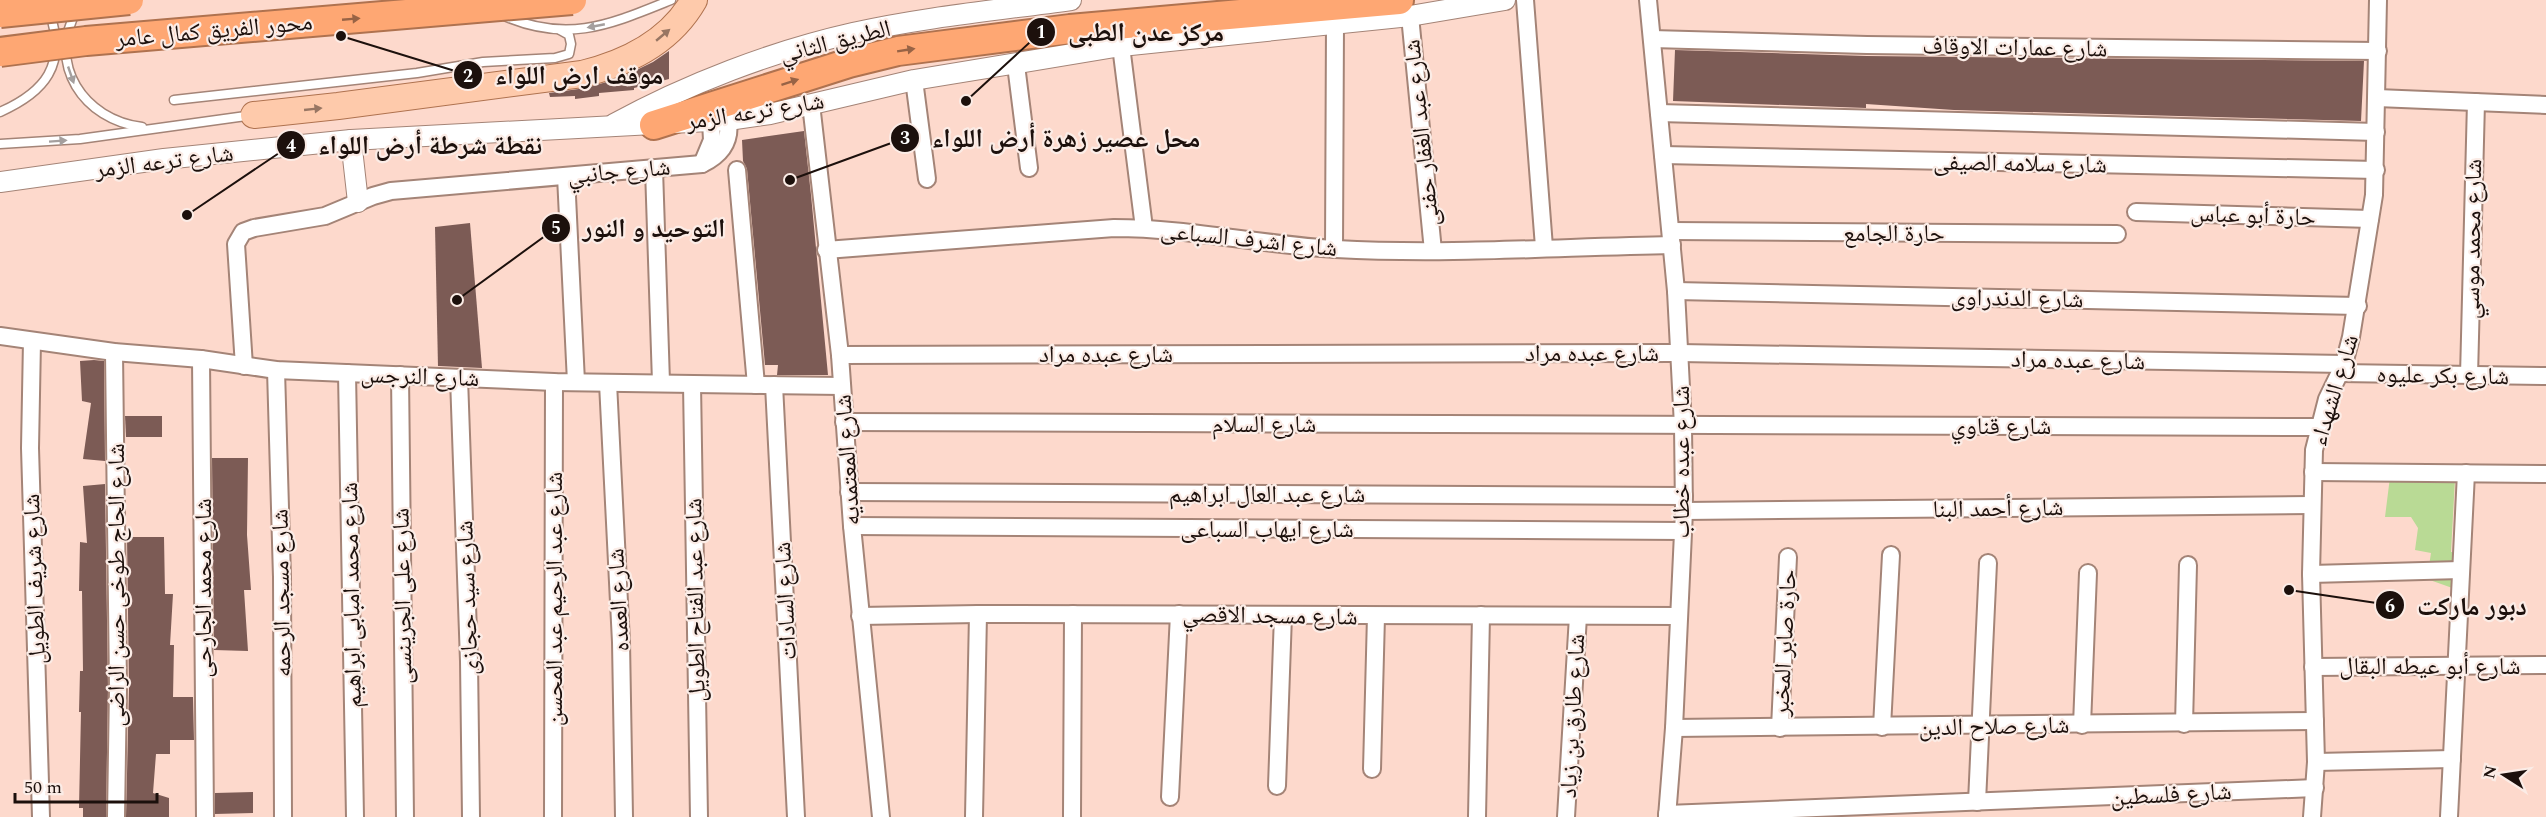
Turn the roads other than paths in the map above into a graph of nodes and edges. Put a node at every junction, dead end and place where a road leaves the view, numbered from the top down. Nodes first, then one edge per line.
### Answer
1 (44, 0) edge
2 (84, 0) edge
3 (129, 0) edge
4 (476, 0) edge
5 (572, 0) edge
6 (671, 0) edge
7 (694, 0) edge
8 (1071, 0) edge
9 (1505, 0) edge
10 (1525, 0) edge
11 (1648, 0) edge
12 (2378, 0) edge
13 (1404, 8) edge
14 (0, 13) edge
15 (1335, 23) junction
16 (560, 30) junction
17 (1652, 39) junction
18 (1121, 46) junction
19 (2378, 51) junction
20 (0, 52) edge
21 (1016, 64) junction
22 (914, 80) junction
23 (2377, 98) junction
24 (174, 100) dead end
25 (2476, 102) junction
26 (811, 104) junction
27 (2546, 105) edge
28 (0, 112) edge
29 (1659, 113) junction
30 (254, 115) joint
31 (720, 121) junction
32 (612, 125) junction
33 (654, 125) junction
34 (152, 128) junction
35 (2376, 132) junction
36 (351, 140) junction
37 (0, 144) edge
38 (1663, 155) junction
39 (1029, 168) dead end
40 (654, 169) junction
41 (737, 170) dead end
42 (2376, 170) junction
43 (0, 171) edge
44 (566, 176) junction
45 (41, 177) junction
46 (927, 179) dead end
47 (0, 182) edge
48 (365, 199) junction
49 (2136, 212) dead end
50 (2370, 219) junction
51 (1144, 228) junction
52 (2117, 234) dead end
53 (1672, 238) junction
54 (1544, 248) junction
55 (1334, 249) junction
56 (826, 250) junction
57 (1433, 251) junction
58 (1676, 291) junction
59 (2358, 306) junction
60 (0, 336) edge
61 (32, 341) junction
62 (114, 352) junction
63 (1680, 353) junction
64 (840, 355) junction
65 (201, 359) junction
66 (244, 366) junction
67 (2342, 368) junction
68 (276, 370) junction
69 (347, 374) junction
70 (400, 375) junction
71 (2469, 376) junction
72 (2546, 376) edge
73 (459, 378) junction
74 (554, 382) junction
75 (576, 382) junction
76 (608, 382) junction
77 (661, 382) junction
78 (692, 384) junction
79 (756, 385) junction
80 (774, 385) junction
81 (842, 386) junction
82 (844, 422) junction
83 (1683, 426) junction
84 (2318, 427) junction
85 (2313, 472) junction
86 (2466, 473) junction
87 (2546, 474) edge
88 (849, 492) junction
89 (1684, 503) junction
90 (2312, 505) junction
91 (852, 526) junction
92 (1683, 531) junction
93 (1891, 555) dead end
94 (1788, 557) dead end
95 (1988, 563) dead end
96 (2187, 565) dead end
97 (2461, 570) junction
98 (2088, 573) dead end
99 (2311, 574) junction
100 (978, 614) junction
101 (1073, 614) junction
102 (1179, 614) junction
103 (860, 615) junction
104 (1283, 615) junction
105 (1481, 615) junction
106 (1376, 616) junction
107 (1578, 616) junction
108 (1679, 616) junction
109 (2456, 665) junction
110 (2546, 665) edge
111 (2313, 667) junction
112 (2315, 721) junction
113 (2184, 724) junction
114 (2082, 725) junction
115 (1981, 726) junction
116 (1882, 727) junction
117 (1674, 728) junction
118 (1780, 728) junction
119 (2452, 759) junction
120 (2316, 762) junction
121 (1372, 769) dead end
122 (1277, 786) dead end
123 (2315, 788) junction
124 (1170, 797) dead end
125 (1977, 802) junction
126 (1667, 816) edge
127 (41, 817) edge
128 (116, 817) edge
129 (205, 817) edge
130 (283, 817) edge
131 (356, 817) edge
132 (405, 817) edge
133 (471, 817) edge
134 (553, 817) edge
135 (624, 817) edge
136 (699, 817) edge
137 (796, 817) edge
138 (881, 817) edge
139 (974, 817) edge
140 (1071, 817) edge
141 (1478, 817) edge
142 (1566, 817) edge
143 (2312, 817) edge
144 (2449, 817) edge

1 - 28 lane
2 -> 34 lane
3 - 14 highway, محور الفريق كمال عامر, bridge
4 - 16 lane
20 -> 5 highway, محور الفريق كمال عامر, bridge
6 -> 16 lane
30 -> 7 main road
8 - 32 street, الطريق الثاني
9 - 13 street, شارع ترعه الزمر
10 - 54 street
11 - 17 street, شارع عبده خطاب
12 - 19 street, شارع الشهداء
13 - 15 street, شارع ترعه الزمر
33 -> 13 highway
13 - 57 street, شارع عبد الغفار حفنى
15 - 18 street, شارع ترعه الزمر
15 - 55 street
16 - 24 lane
17 - 19 street, شارع عمارات الاوقاف
17 - 29 street, شارع عبده خطاب
18 - 21 street, شارع ترعه الزمر
18 - 51 street
19 - 23 street, شارع الشهداء
21 - 22 street, شارع ترعه الزمر
21 - 39 street
22 - 26 street, شارع ترعه الزمر
22 - 46 street
23 - 25 street
23 - 35 street, شارع الشهداء
25 - 27 street
25 - 71 street, شارع محمد موسي
26 - 31 street, شارع ترعه الزمر
26 - 56 street, شارع المعتمديه
29 - 35 street
29 - 38 street, شارع عبده خطاب
30 - 34 lane
31 - 33 street, شارع ترعه الزمر
31 - 40 street, شارع جانبي
32 - 33 street, شارع ترعه الزمر
32 - 36 street, شارع ترعه الزمر
37 -> 34 lane
35 - 42 street, شارع الشهداء
36 - 45 street, شارع ترعه الزمر
36 - 48 street
38 - 42 street, شارع سلامه الصيفى
38 - 53 street, شارع عبده خطاب
40 - 44 street, شارع جانبي
40 - 77 street
41 - 79 street
42 - 50 street, شارع الشهداء
43 - 45 street
44 - 48 street, شارع جانبي
44 - 75 street
45 - 47 street, شارع ترعه الزمر
48 - 66 street, شارع جانبي
49 - 50 street, حارة أبو عباس
50 - 59 street, شارع الشهداء
51 - 55 street, شارع اشرف السباعى
51 - 56 street, شارع اشرف السباعى
52 - 53 street, حارة الجامع
53 - 54 street, شارع اشرف السباعى
53 - 58 street, شارع عبده خطاب
54 - 57 street, شارع اشرف السباعى
55 - 57 street, شارع اشرف السباعى
56 - 64 street, شارع المعتمديه
58 - 59 street, شارع الدندراوى
58 - 63 street, شارع عبده خطاب
59 - 67 street, شارع الشهداء
60 - 61 street, شارع النرجس
61 - 62 street, شارع النرجس
61 - 127 street, شارع شريف الطويل
62 - 65 street, شارع النرجس
62 - 128 street, شارع الحاج طوخى حسن الراضى
63 - 64 street, شارع عبده مراد
63 - 67 street, شارع عبده مراد
63 - 83 street, شارع عبده خطاب
64 - 81 street, شارع المعتمديه
65 - 66 street, شارع النرجس
65 - 129 street, شارع محمد الجارحى
66 - 68 street, شارع النرجس
67 - 71 street, شارع بكر عليوه
67 - 84 street, شارع الشهداء
68 - 69 street, شارع النرجس
68 - 130 street, شارع مسجد الرحمه
69 - 70 street, شارع النرجس
69 - 131 street, شارع محمد امبابى ابراهيم
70 - 73 street, شارع النرجس
70 - 132 street, شارع على الجرينسى
71 - 72 street, شارع بكر عليوه
73 - 74 street, شارع النرجس
73 - 133 street, شارع سيد حجازى
74 - 75 street, شارع النرجس
74 - 134 street, شارع عبد الرحيم عبد المحسن
75 - 76 street, شارع النرجس
76 - 77 street, شارع النرجس
76 - 135 street, شارع العمده
77 - 78 street, شارع النرجس
78 - 79 street, شارع النرجس
78 - 136 street, شارع عبد الفتاح الطويل
79 - 80 street, شارع النرجس
80 - 81 street, شارع النرجس
80 - 137 street, شارع السادات
81 - 82 street, شارع المعتمديه
82 - 83 street, شارع السلام
82 - 88 street, شارع المعتمديه
83 - 84 street, شارع قناوي
83 - 89 street, شارع عبده خطاب
84 - 85 street, شارع الشهداء
85 - 86 street
85 - 90 street, شارع الشهداء
86 - 87 street
86 - 97 street
88 - 89 street, شارع عبد العال ابراهيم
88 - 91 street, شارع المعتمديه
89 - 90 street, شارع أحمد البنا
89 - 92 street, شارع عبده خطاب
90 - 99 street, شارع الشهداء
91 - 92 street, شارع ايهاب السباعى
91 - 103 street, شارع المعتمديه
92 - 108 street, شارع عبده خطاب
93 - 116 street
94 - 118 street, حارة صابر المخبر
95 - 115 street
96 - 113 street
97 - 99 street
97 - 109 street
98 - 114 street
99 - 111 street, شارع الشهداء
100 - 101 street, شارع مسجد الاقصي
100 - 103 street, شارع مسجد الاقصي
100 - 139 street
101 - 102 street, شارع مسجد الاقصي
101 - 140 street
102 - 104 street, شارع مسجد الاقصي
102 - 124 street
103 - 138 street, شارع المعتمديه
104 - 106 street, شارع مسجد الاقصي
104 - 122 street
105 - 106 street, شارع مسجد الاقصي
105 - 107 street, شارع مسجد الاقصي
105 - 141 street
106 - 121 street
107 - 108 street, شارع مسجد الاقصي
107 - 142 street, شارع طارق بن زياد
108 - 117 street, شارع عبده خطاب
109 - 110 street, شارع أبو عيطه البقال
109 - 111 street, شارع أبو عيطه البقال
109 - 119 street
111 - 112 street, شارع الشهداء
112 - 113 street, شارع صلاح الدين
112 - 120 street, شارع الشهداء
113 - 114 street, شارع صلاح الدين
114 - 115 street, شارع صلاح الدين
115 - 116 street, شارع صلاح الدين
115 - 125 street
116 - 118 street, شارع صلاح الدين
117 - 118 street, شارع صلاح الدين
117 - 126 street, شارع عبده خطاب
119 - 120 street
119 - 144 street
120 - 123 street, شارع الشهداء
123 - 125 street, شارع فلسطين
123 - 143 street, شارع الشهداء
125 - 126 street, شارع فلسطين

